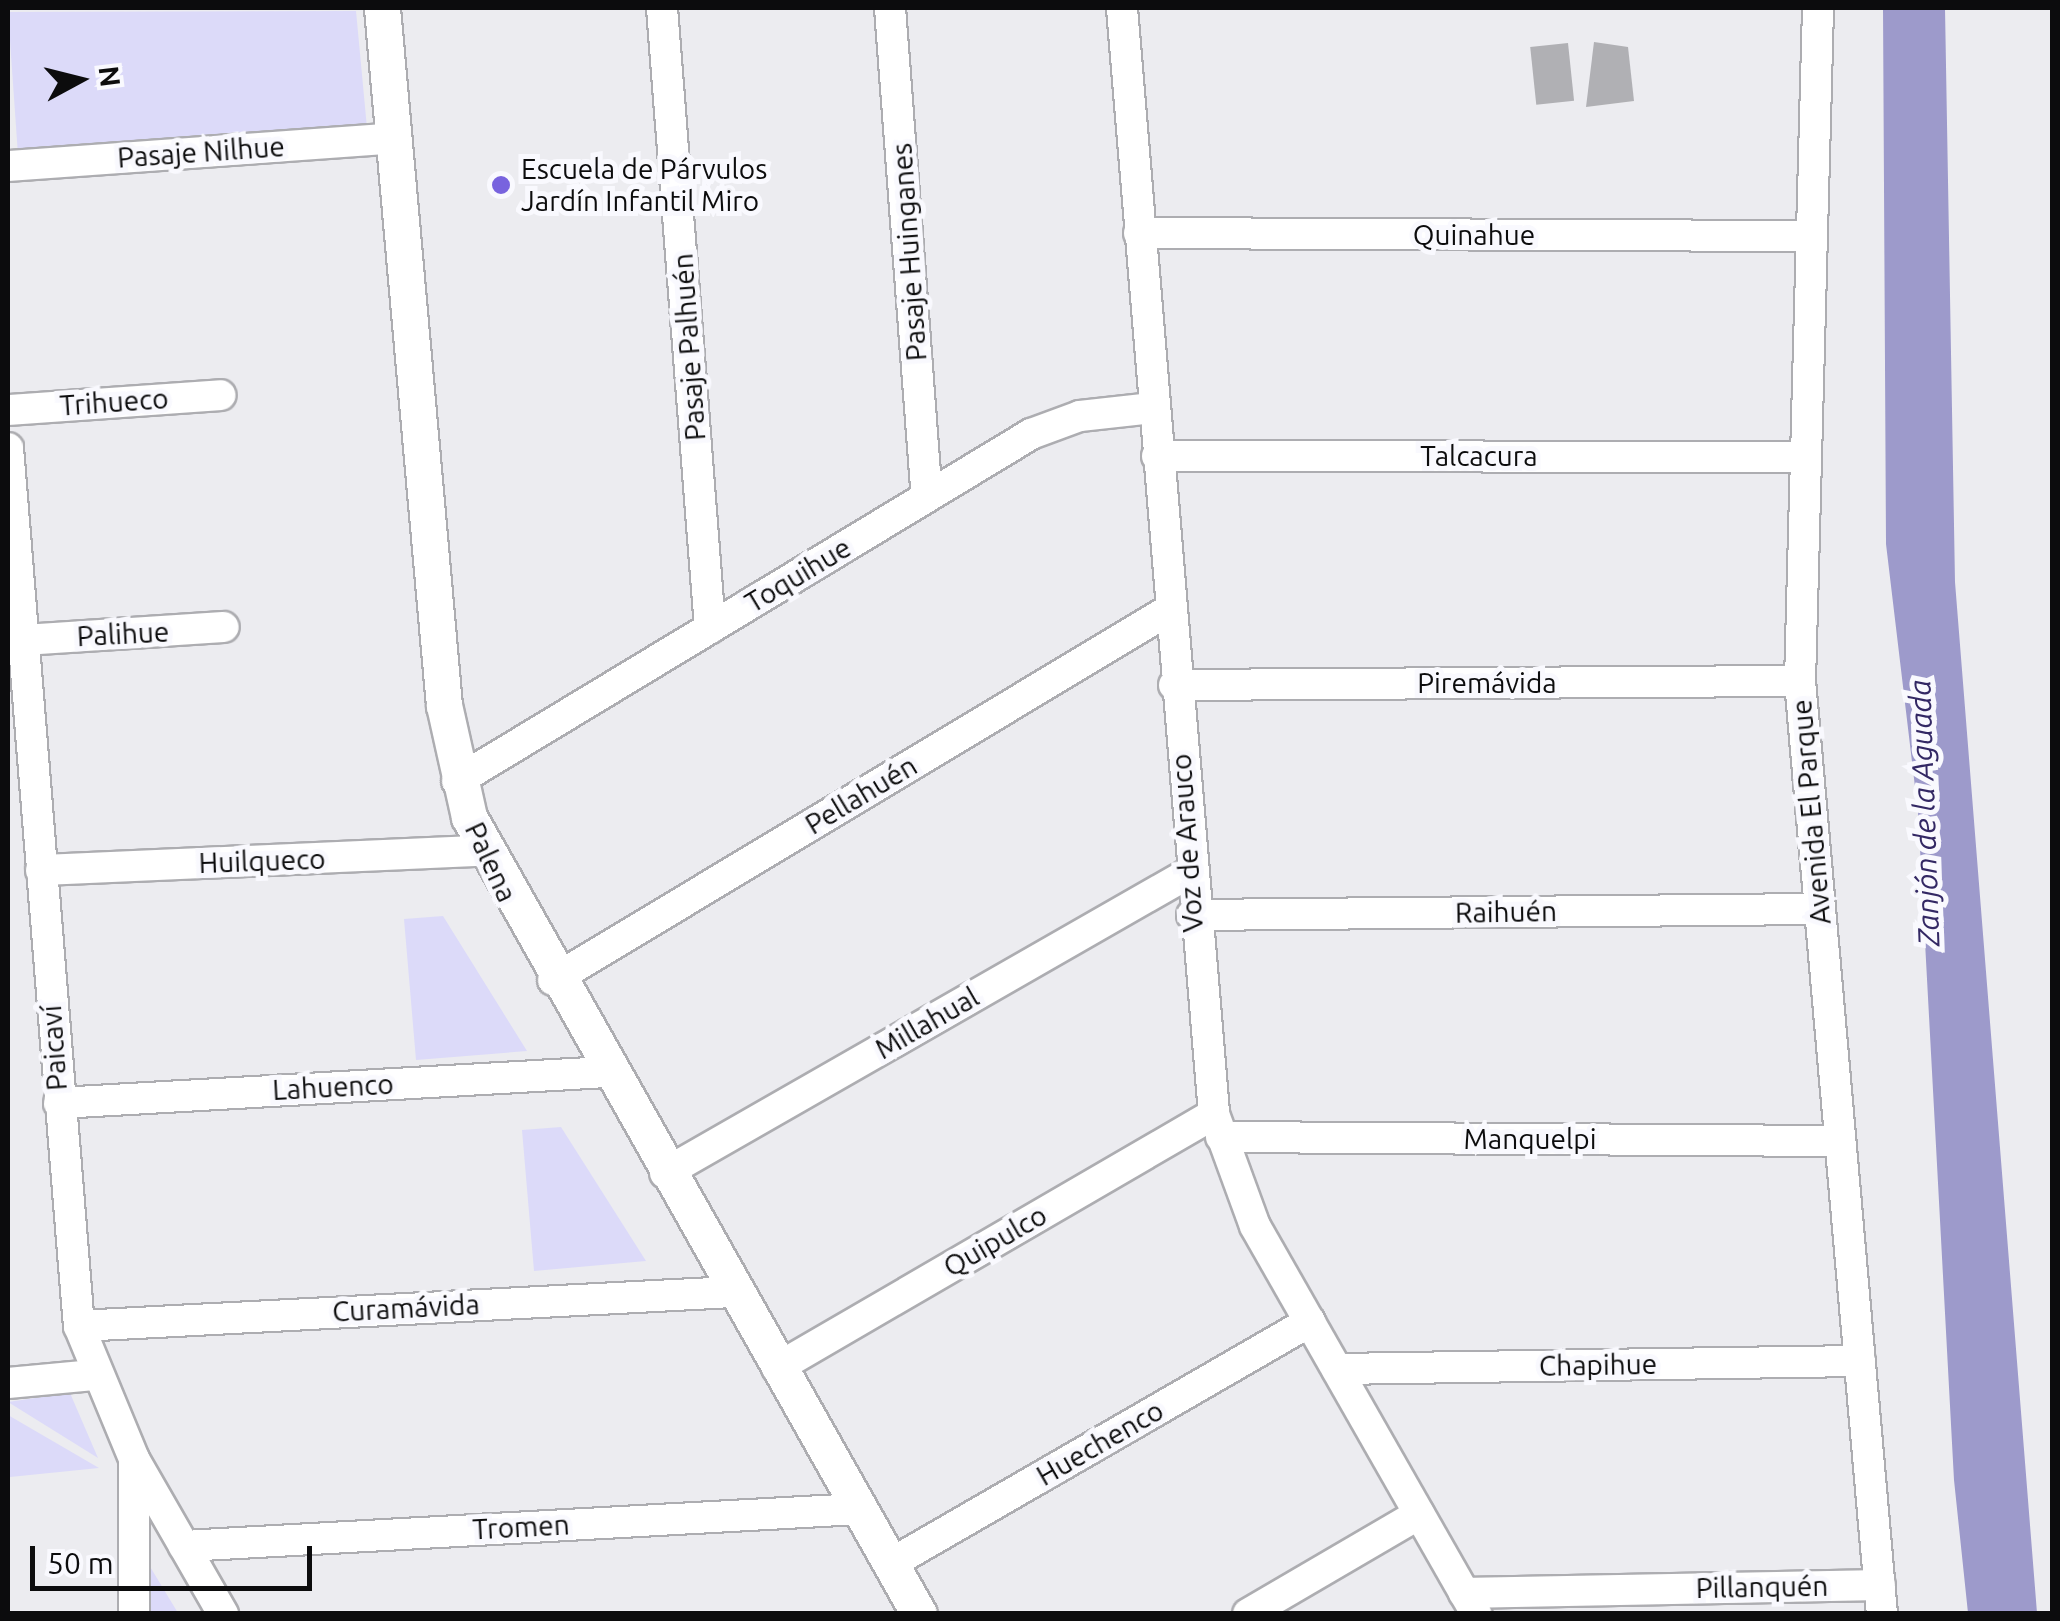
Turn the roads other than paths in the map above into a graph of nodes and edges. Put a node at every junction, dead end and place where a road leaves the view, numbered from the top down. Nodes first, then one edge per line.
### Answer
1 (382, 8) edge
2 (662, 8) edge
3 (890, 8) edge
4 (1122, 8) edge
5 (1818, 8) edge
6 (394, 138) junction
7 (8, 166) edge
8 (1139, 233) junction
9 (1809, 236) junction
10 (220, 395) dead end
11 (1152, 408) junction
12 (8, 410) edge
13 (8, 448) edge
14 (1156, 456) junction
15 (1801, 457) junction
16 (928, 496) junction
17 (1168, 610) junction
18 (224, 628) dead end
19 (710, 628) junction
20 (23, 640) junction
21 (1800, 681) junction
22 (1174, 684) junction
23 (458, 780) junction
24 (483, 851) junction
25 (41, 870) junction
26 (1189, 872) junction
27 (1820, 909) junction
28 (1192, 914) junction
29 (554, 980) junction
30 (606, 1072) junction
31 (58, 1103) junction
32 (1217, 1126) junction
33 (1840, 1141) junction
34 (665, 1173) junction
35 (733, 1292) junction
36 (1310, 1322) junction
37 (79, 1326) junction
38 (1860, 1362) junction
39 (777, 1368) junction
40 (1337, 1370) junction
41 (94, 1375) junction
42 (8, 1383) edge
43 (134, 1459) junction
44 (859, 1509) junction
45 (1419, 1514) junction
46 (184, 1546) junction
47 (890, 1564) junction
48 (1881, 1599) edge
49 (1470, 1603) edge
50 (134, 1614) edge
51 (223, 1614) edge
52 (919, 1614) edge
53 (1248, 1614) edge

1 - 6 street, Palena
2 - 19 street, Pasaje Palhuén
3 - 16 street, Pasaje Huinganes
4 - 8 street, Voz de Arauco
5 - 9 street, Avenida El Parque
6 - 7 street, Pasaje Nilhue
6 - 23 street, Palena
8 - 9 street, Quinahue
8 - 11 street, Voz de Arauco
9 - 15 street, Avenida El Parque
10 - 12 street, Trihueco
11 - 14 street, Voz de Arauco
11 - 16 street, Toquihue
13 - 20 street, Paicaví
14 - 15 street, Talcacura
14 - 17 street, Voz de Arauco
15 - 21 street, Avenida El Parque
16 - 19 street, Toquihue
17 - 22 street, Voz de Arauco
17 - 29 street, Pellahuén
18 - 20 street, Palihue
19 - 23 street, Toquihue
20 - 25 street, Paicaví
21 - 22 street, Piremávida
21 - 27 street, Avenida El Parque
22 - 26 street, Voz de Arauco
23 - 24 street, Palena
24 - 25 street, Huilqueco
24 - 29 street, Palena
25 - 31 street, Paicaví
26 - 28 street, Voz de Arauco
26 - 34 street, Millahual
27 - 28 street, Raihuén
27 - 33 street, Avenida El Parque
28 - 32 street, Voz de Arauco
29 - 30 street, Palena
30 - 31 street, Lahuenco
30 - 34 street, Palena
31 - 37 street, Paicaví
32 - 33 street, Manquelpi
32 - 36 street, Voz de Arauco
32 - 39 street, Quipulco
33 - 38 street, Avenida El Parque
34 - 35 street, Palena
35 - 37 street, Curamávida
35 - 39 street, Palena
36 - 40 street, Voz de Arauco
36 - 47 street, Huechenco
37 - 41 street, Paicaví
38 - 40 street, Chapihue
38 - 48 street, Avenida El Parque
39 - 44 street, Palena
40 - 45 street, Voz de Arauco
41 - 42 street
41 - 43 street, Paicaví
43 - 46 street, Paicaví
43 - 50 street
44 - 46 street, Tromen
44 - 47 street, Palena
45 - 49 street, Voz de Arauco
45 - 53 street
46 - 51 street, Paicaví
47 - 52 street, Palena
48 - 49 street, Pillanquén

